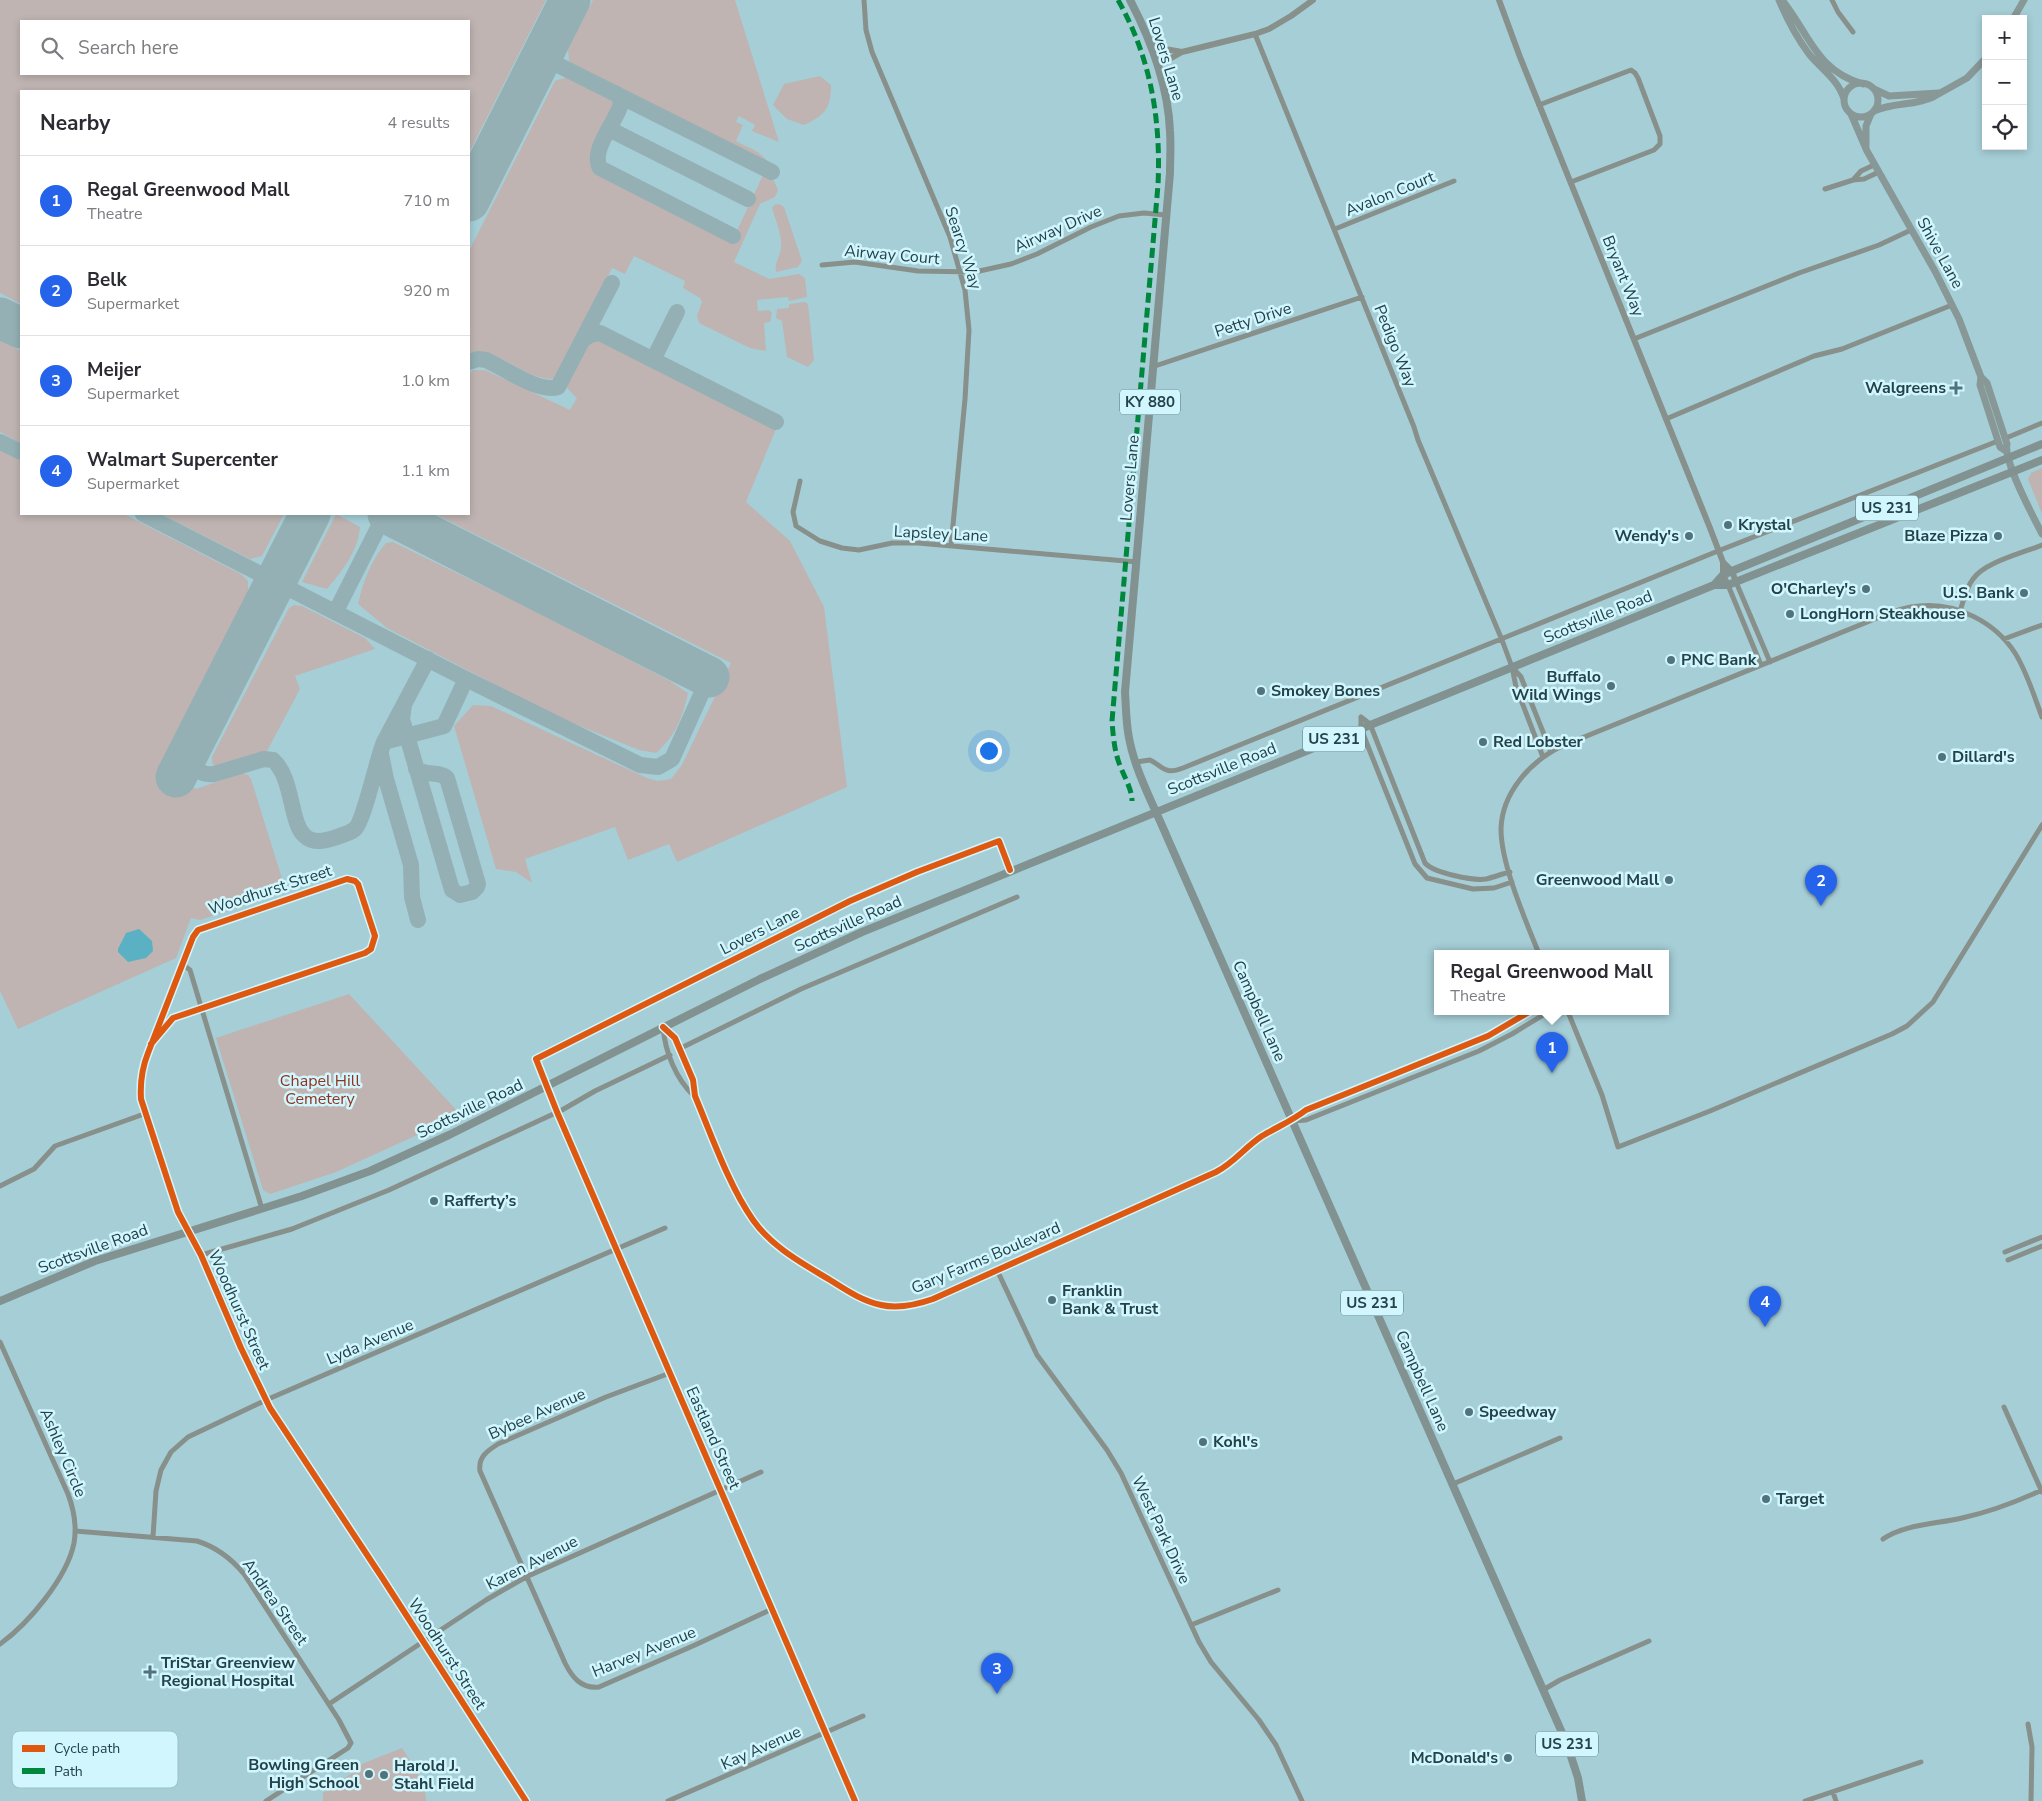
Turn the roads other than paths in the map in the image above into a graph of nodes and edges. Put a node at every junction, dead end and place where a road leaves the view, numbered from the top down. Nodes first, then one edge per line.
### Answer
1 (864, 0) edge
2 (1130, 0) edge
3 (1312, 0) edge
4 (1499, 0) edge
5 (1779, 0) edge
6 (1782, 0) edge
7 (1832, 0) edge
8 (2024, 0) edge
9 (2015, 15) edge
10 (1853, 32) dead end
11 (1256, 34) junction
12 (1149, 42) junction
13 (1182, 52) junction
14 (1984, 60) edge
15 (1157, 66) junction
16 (1863, 84) junction
17 (1871, 86) junction
18 (1939, 93) junction
19 (1844, 99) junction
20 (1539, 105) junction
21 (1872, 112) junction
22 (1851, 114) junction
23 (1866, 147) junction
24 (1874, 164) junction
25 (1879, 172) junction
26 (1853, 180) junction
27 (1454, 181) dead end
28 (1571, 182) junction
29 (1825, 190) dead end
30 (1166, 216) junction
31 (1335, 229) junction
32 (1911, 230) junction
33 (822, 265) dead end
34 (961, 272) junction
35 (1362, 297) junction
36 (1952, 305) junction
37 (1634, 339) junction
38 (1152, 367) junction
39 (1981, 377) junction
40 (1666, 419) junction
41 (2042, 423) edge
42 (2006, 438) junction
43 (1998, 441) junction
44 (2042, 444) edge
45 (2007, 454) junction
46 (2042, 460) edge
47 (2013, 471) junction
48 (800, 481) dead end
49 (2042, 534) edge
50 (2042, 545) edge
51 (951, 546) junction
52 (1718, 550) junction
53 (1136, 562) junction
54 (1723, 562) junction
55 (1732, 571) junction
56 (1723, 575) junction
57 (1736, 582) junction
58 (1714, 585) junction
59 (1728, 585) junction
60 (1960, 611) junction
61 (2042, 625) edge
62 (2004, 639) junction
63 (1502, 640) junction
64 (1770, 662) junction
65 (1761, 665) junction
66 (1512, 667) junction
67 (2042, 717) edge
68 (1370, 724) junction
69 (1361, 728) junction
70 (1551, 752) junction
71 (1543, 757) junction
72 (1136, 762) junction
73 (1156, 811) junction
74 (2042, 825) edge
75 (1010, 870) junction
76 (1510, 872) junction
77 (1512, 882) junction
78 (1018, 897) dead end
79 (1538, 950) edge
80 (182, 964) junction
81 (201, 1007) junction
82 (1524, 1015) edge
83 (1543, 1015) edge
84 (1569, 1015) edge
85 (663, 1027) junction
86 (151, 1044) junction
87 (679, 1049) junction
88 (670, 1055) junction
89 (546, 1086) junction
90 (695, 1096) junction
91 (557, 1112) junction
92 (144, 1114) junction
93 (1292, 1121) junction
94 (0, 1186) edge
95 (262, 1208) junction
96 (665, 1228) dead end
97 (188, 1231) junction
98 (2042, 1237) edge
99 (2042, 1246) edge
100 (617, 1250) junction
101 (2005, 1252) dead end
102 (201, 1255) junction
103 (2008, 1260) dead end
104 (997, 1270) junction
105 (0, 1301) edge
106 (0, 1342) edge
107 (670, 1373) junction
108 (266, 1400) junction
109 (2004, 1407) dead end
110 (1560, 1438) dead end
111 (761, 1472) dead end
112 (1453, 1484) junction
113 (721, 1490) junction
114 (2042, 1491) edge
115 (75, 1531) junction
116 (153, 1537) junction
117 (1883, 1539) dead end
118 (526, 1577) junction
119 (1278, 1590) dead end
120 (772, 1609) junction
121 (1191, 1625) junction
122 (1649, 1641) dead end
123 (423, 1642) junction
124 (0, 1644) edge
125 (1543, 1690) junction
126 (329, 1704) junction
127 (863, 1716) dead end
128 (2028, 1724) dead end
129 (825, 1733) junction
130 (1921, 1762) dead end
131 (1833, 1792) junction
132 (266, 1801) edge
133 (526, 1801) edge
134 (668, 1801) edge
135 (855, 1801) edge
136 (1302, 1801) edge
137 (1582, 1801) edge
138 (1805, 1801) edge
139 (1836, 1801) edge
140 (2031, 1801) edge

1 - 34 street, Searcy Way
2 - 12 main road, Lovers Lane / KY 880
3 - 11 street
4 - 20 street, Bryant Way
5 - 19 main road
6 - 16 main road
7 - 10 street
8 - 9 main road
11 - 13 street
11 - 31 street, Pedigo Way
12 - 13 street
12 - 15 main road, Lovers Lane / KY 880
13 - 15 street
14 - 18 main road
15 - 30 main road, Lovers Lane / KY 880
16 - 17 main road
16 - 19 main road
17 - 18 main road
17 - 21 main road
18 - 21 main road
19 - 22 main road
20 - 28 street, Bryant Way
20 - 28 street
21 - 22 main road
21 - 23 main road, Shive Lane
22 - 23 main road, Shive Lane
23 - 24 main road, Shive Lane
24 - 25 main road, Shive Lane
24 - 26 street
25 - 26 street
25 - 32 main road, Shive Lane
26 - 29 street
27 - 31 street, Avalon Court
28 - 37 street, Bryant Way
30 - 34 street, Airway Drive
30 - 38 main road, Lovers Lane / KY 880
31 - 35 street, Pedigo Way
32 - 36 main road, Shive Lane
32 - 37 street
33 - 34 street, Airway Court
34 - 51 street, Searcy Way
35 - 38 street, Petty Drive
35 - 63 street, Pedigo Way
36 - 39 main road, Shive Lane
36 - 40 street
37 - 40 street, Bryant Way
38 - 53 main road, Lovers Lane / KY 880
39 - 42 main road, Shive Lane
39 - 43 main road, Shive Lane
40 - 52 street, Bryant Way
41 - 42 street
42 - 45 main road, Shive Lane
43 - 45 main road, Shive Lane
43 - 52 street
44 - 45 main road, Scottsville Road / US 231
45 - 47 main road, Shive Lane
45 - 55 main road, Scottsville Road / US 231
46 - 47 main road, Scottsville Road / US 231
47 - 49 main road, Shive Lane
47 - 57 main road, Scottsville Road / US 231
48 - 51 street, Lapsley Lane
50 - 60 street
51 - 53 street, Lapsley Lane
52 - 54 street, Bryant Way
52 - 63 street
53 - 72 main road, Lovers Lane / KY 880
54 - 55 street, Bryant Way
54 - 56 street, Bryant Way
55 - 56 main road, Scottsville Road / US 231
55 - 57 street, Bryant Way
56 - 58 main road, Scottsville Road / US 231
56 - 59 street, Bryant Way
57 - 59 main road, Scottsville Road / US 231
57 - 64 street, Bryant Way
58 - 59 main road, Scottsville Road / US 231
58 - 66 main road, Scottsville Road / US 231
59 - 65 street, Bryant Way
60 - 62 street
60 - 64 street
61 - 62 street
62 - 67 street
63 - 66 street, Pedigo Way
63 - 72 street
64 - 65 street
65 - 70 street
66 - 68 main road, Scottsville Road / US 231
66 - 70 street
66 - 71 street
68 - 69 main road, Scottsville Road / US 231
68 - 76 street
69 - 73 main road, Scottsville Road / US 231
69 - 77 street
70 - 71 street
71 - 76 street
72 - 73 main road, Lovers Lane / KY 880
73 - 75 main road, Scottsville Road
73 - 93 main road, Campbell Lane / US 231
74 - 84 street
75 - 85 main road, Scottsville Road
75 - 89 street, Lovers Lane
76 - 77 street
77 - 79 street
78 - 87 street
80 - 81 street
80 - 81 street, Woodhurst Street
80 - 86 street, Woodhurst Street
81 - 86 street
81 - 95 street
82 - 93 street
83 - 93 street
85 - 87 street, Gary Farms Boulevard
85 - 88 street, Gary Farms Boulevard
85 - 89 main road, Scottsville Road
86 - 92 street, Woodhurst Street
87 - 90 street, Gary Farms Boulevard
88 - 90 street, Gary Farms Boulevard
88 - 91 street
89 - 91 street, Eastland Street
89 - 95 main road, Scottsville Road
90 - 104 street, Gary Farms Boulevard
91 - 100 street, Eastland Street
91 - 102 street
92 - 94 street
92 - 97 street, Woodhurst Street
93 - 104 street, Gary Farms Boulevard
93 - 112 main road, Campbell Lane / US 231
95 - 97 main road, Scottsville Road
96 - 100 street, Lyda Avenue
97 - 102 street, Woodhurst Street
97 - 105 main road, Scottsville Road
98 - 101 street
99 - 103 street
100 - 107 street, Eastland Street
100 - 108 street, Lyda Avenue
102 - 108 street, Woodhurst Street
104 - 121 street, West Park Drive
106 - 115 street, Ashley Circle
107 - 113 street, Eastland Street
107 - 118 street, Bybee Avenue
108 - 116 street, Lyda Avenue
108 - 123 street, Woodhurst Street
109 - 114 street
110 - 112 street
111 - 113 street, Karen Avenue
112 - 125 main road, Campbell Lane / US 231
113 - 118 street, Karen Avenue
113 - 120 street, Eastland Street
114 - 117 street
115 - 116 street, Andrea Street
115 - 124 street, Ashley Circle
116 - 126 street, Andrea Street
118 - 120 street, Harvey Avenue
118 - 123 street, Karen Avenue
119 - 121 street
120 - 129 street, Eastland Street
121 - 136 street, West Park Drive
122 - 125 street
123 - 126 street, Karen Avenue
123 - 133 street, Woodhurst Street
125 - 137 main road, Campbell Lane / US 231
126 - 132 street, Andrea Street
127 - 129 street, Kay Avenue
128 - 140 street
129 - 134 street, Kay Avenue
129 - 135 street, Eastland Street
130 - 131 street
131 - 138 street
131 - 139 street

